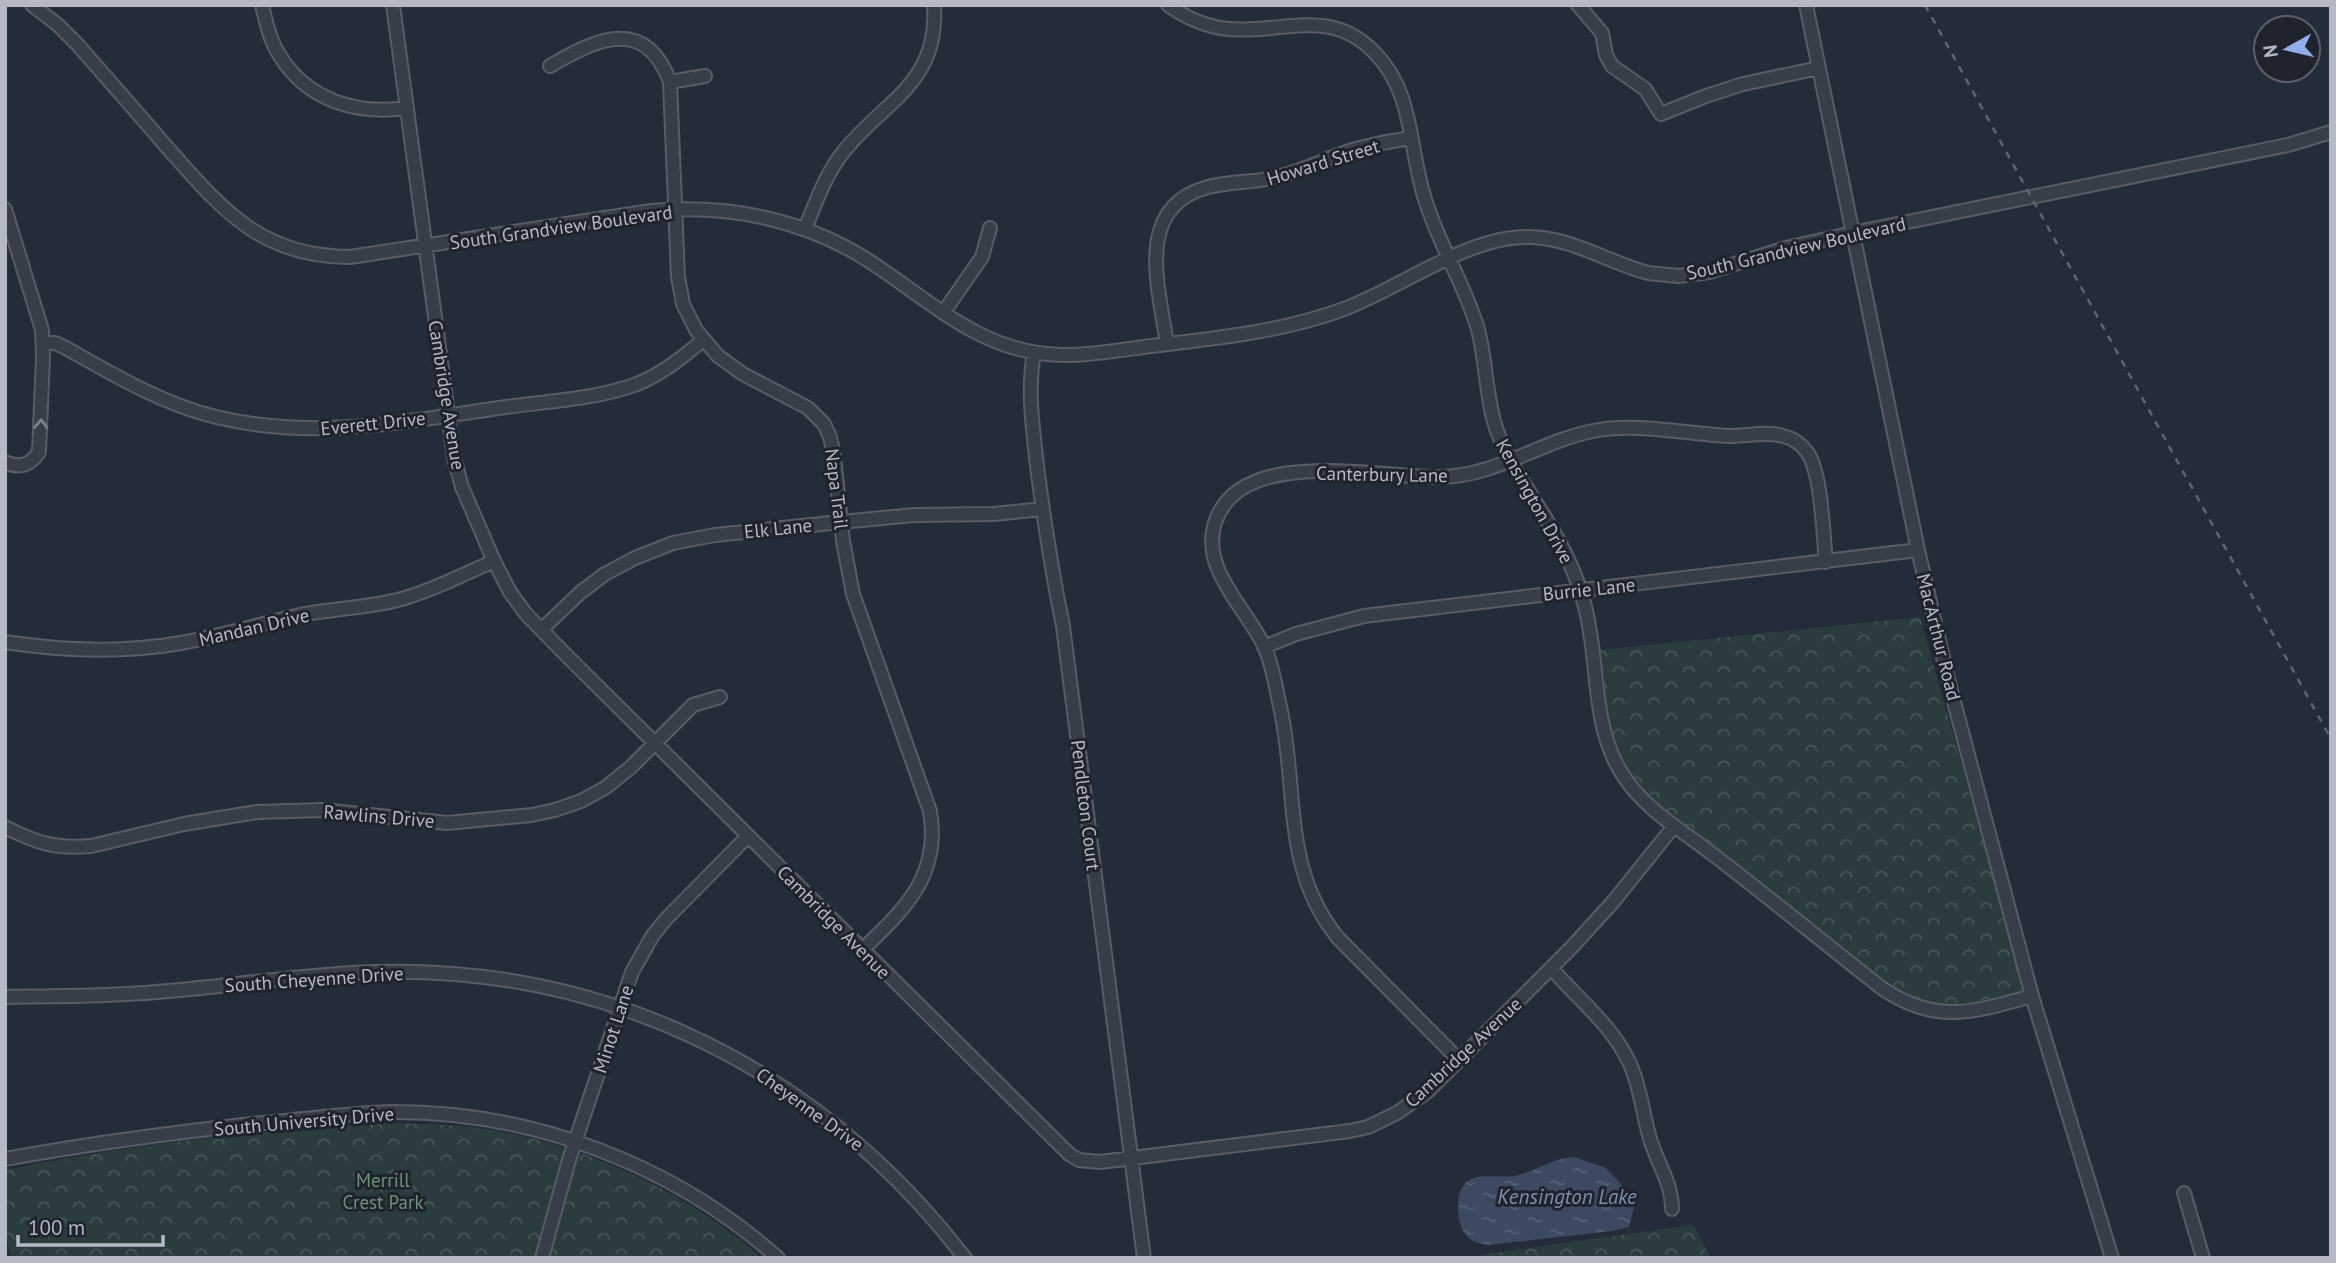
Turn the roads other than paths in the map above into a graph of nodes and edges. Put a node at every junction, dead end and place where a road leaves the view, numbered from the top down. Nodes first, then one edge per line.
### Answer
1 (262, 5) edge
2 (393, 5) edge
3 (934, 5) edge
4 (1168, 5) edge
5 (1578, 5) edge
6 (1806, 5) edge
7 (38, 7) edge
8 (550, 66) dead end
9 (1819, 68) junction
10 (705, 76) dead end
11 (670, 82) junction
12 (407, 108) junction
13 (2331, 132) edge
14 (1411, 138) junction
15 (5, 209) edge
16 (674, 209) junction
17 (990, 228) dead end
18 (805, 229) junction
19 (1853, 233) junction
20 (425, 247) junction
21 (1450, 259) junction
22 (943, 313) junction
23 (704, 340) junction
24 (44, 343) junction
25 (1167, 344) junction
26 (1034, 353) junction
27 (447, 415) junction
28 (1510, 460) junction
29 (5, 462) edge
30 (1042, 509) junction
31 (841, 522) junction
32 (1918, 550) junction
33 (494, 561) junction
34 (1826, 562) junction
35 (1580, 590) junction
36 (542, 629) junction
37 (5, 642) edge
38 (1264, 647) junction
39 (720, 697) dead end
40 (656, 743) junction
41 (1674, 826) junction
42 (5, 827) edge
43 (748, 836) junction
44 (863, 949) junction
45 (1551, 968) junction
46 (2032, 996) junction
47 (5, 997) edge
48 (619, 1008) junction
49 (1459, 1059) junction
50 (575, 1142) junction
51 (1132, 1158) junction
52 (5, 1159) edge
53 (2184, 1193) dead end
54 (1672, 1209) dead end
55 (542, 1258) edge
56 (778, 1258) edge
57 (965, 1258) edge
58 (1144, 1258) edge
59 (2112, 1258) edge
60 (2203, 1258) edge

1 - 12 street
2 - 12 street, Cambridge Avenue
3 - 18 street
4 - 14 street, Kensington Drive
5 - 9 street
6 - 9 street, MacArthur Road
7 - 20 street, South Grandview Boulevard
8 - 11 street, Napa Trail
9 - 19 street, MacArthur Road
10 - 11 street
11 - 16 street, Napa Trail
12 - 20 street, Cambridge Avenue
13 - 19 street, South Grandview Boulevard
14 - 21 street, Kensington Drive
14 - 25 street, Howard Street
15 - 24 street
16 - 18 street, South Grandview Boulevard
16 - 20 street, South Grandview Boulevard
16 - 23 street, Napa Trail
17 - 22 street
18 - 22 street, South Grandview Boulevard
19 - 21 street, South Grandview Boulevard
19 - 32 street, MacArthur Road
20 - 27 street, Cambridge Avenue
21 - 25 street, South Grandview Boulevard
21 - 28 street, Kensington Drive
22 - 26 street, South Grandview Boulevard
23 - 27 street, Everett Drive
23 - 31 street, Napa Trail
24 - 27 street, Everett Drive
29 -> 24 street
25 - 26 street, South Grandview Boulevard
26 - 30 street, Pendleton Court
27 - 33 street, Cambridge Avenue
28 - 34 street, Canterbury Lane
28 - 35 street, Kensington Drive
28 - 38 street, Canterbury Lane
30 - 31 street, Elk Lane
30 - 51 street, Pendleton Court
31 - 36 street, Elk Lane
31 - 44 street, Napa Trail
32 - 34 street, Burrie Lane
32 - 46 street, MacArthur Road
33 - 36 street, Cambridge Avenue
33 - 37 street, Mandan Drive
34 - 35 street, Burrie Lane
35 - 38 street, Burrie Lane
35 - 41 street, Kensington Drive
36 - 40 street, Cambridge Avenue
38 - 49 street, Canterbury Lane
39 - 40 street, Rawlins Drive
40 - 42 street, Rawlins Drive
40 - 43 street, Cambridge Avenue
41 - 45 street, Cambridge Avenue
41 - 46 street, Kensington Drive
43 - 44 street, Cambridge Avenue
43 - 48 street, Minot Lane
44 - 51 street, Cambridge Avenue
45 - 49 street, Cambridge Avenue
45 - 54 street
46 - 59 street, MacArthur Road
47 - 48 street, South Cheyenne Drive
48 - 50 street, Minot Lane
48 - 57 street, Cheyenne Drive
49 - 51 street, Cambridge Avenue
50 - 52 street, South University Drive
50 - 55 street, Minot Lane
50 - 56 street, South University Drive
51 - 58 street, Pendleton Court
53 - 60 street

